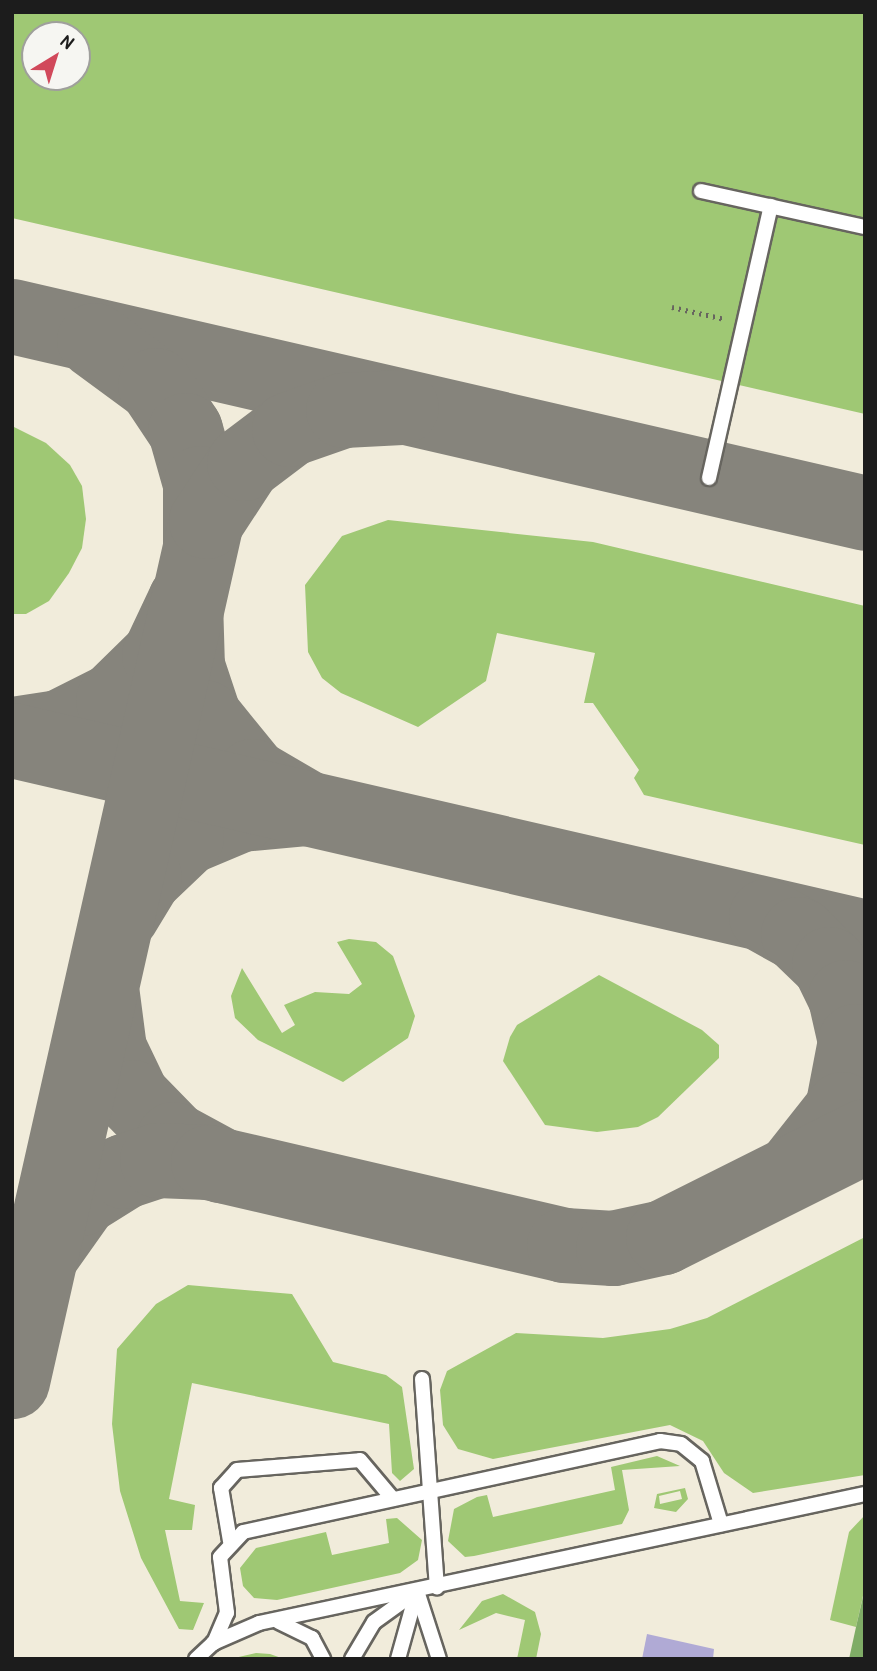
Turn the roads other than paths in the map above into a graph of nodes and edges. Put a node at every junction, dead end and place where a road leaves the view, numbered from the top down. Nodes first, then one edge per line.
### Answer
1 (701, 191) dead end
2 (771, 206) junction
3 (865, 228) edge
4 (709, 478) dead end
5 (422, 1379) dead end
6 (430, 1489) junction
7 (865, 1494) edge
8 (393, 1499) junction
9 (721, 1524) junction
10 (230, 1541) junction
11 (437, 1587) junction
12 (417, 1591) junction
13 (259, 1623) junction
14 (213, 1643) junction
15 (196, 1659) edge
16 (323, 1659) edge
17 (352, 1659) edge
18 (398, 1659) edge
19 (439, 1659) edge

1 - 2 lane
2 - 3 lane
2 - 4 lane
5 - 6 lane
6 - 8 lane
6 - 9 lane
6 - 11 lane
7 - 9 lane
8 - 10 lane
8 - 10 lane
9 - 11 lane
10 - 14 lane
11 - 12 lane
12 - 13 lane
12 - 17 lane
12 - 18 lane
12 - 19 lane
13 - 14 lane
13 - 16 lane
14 - 15 lane

